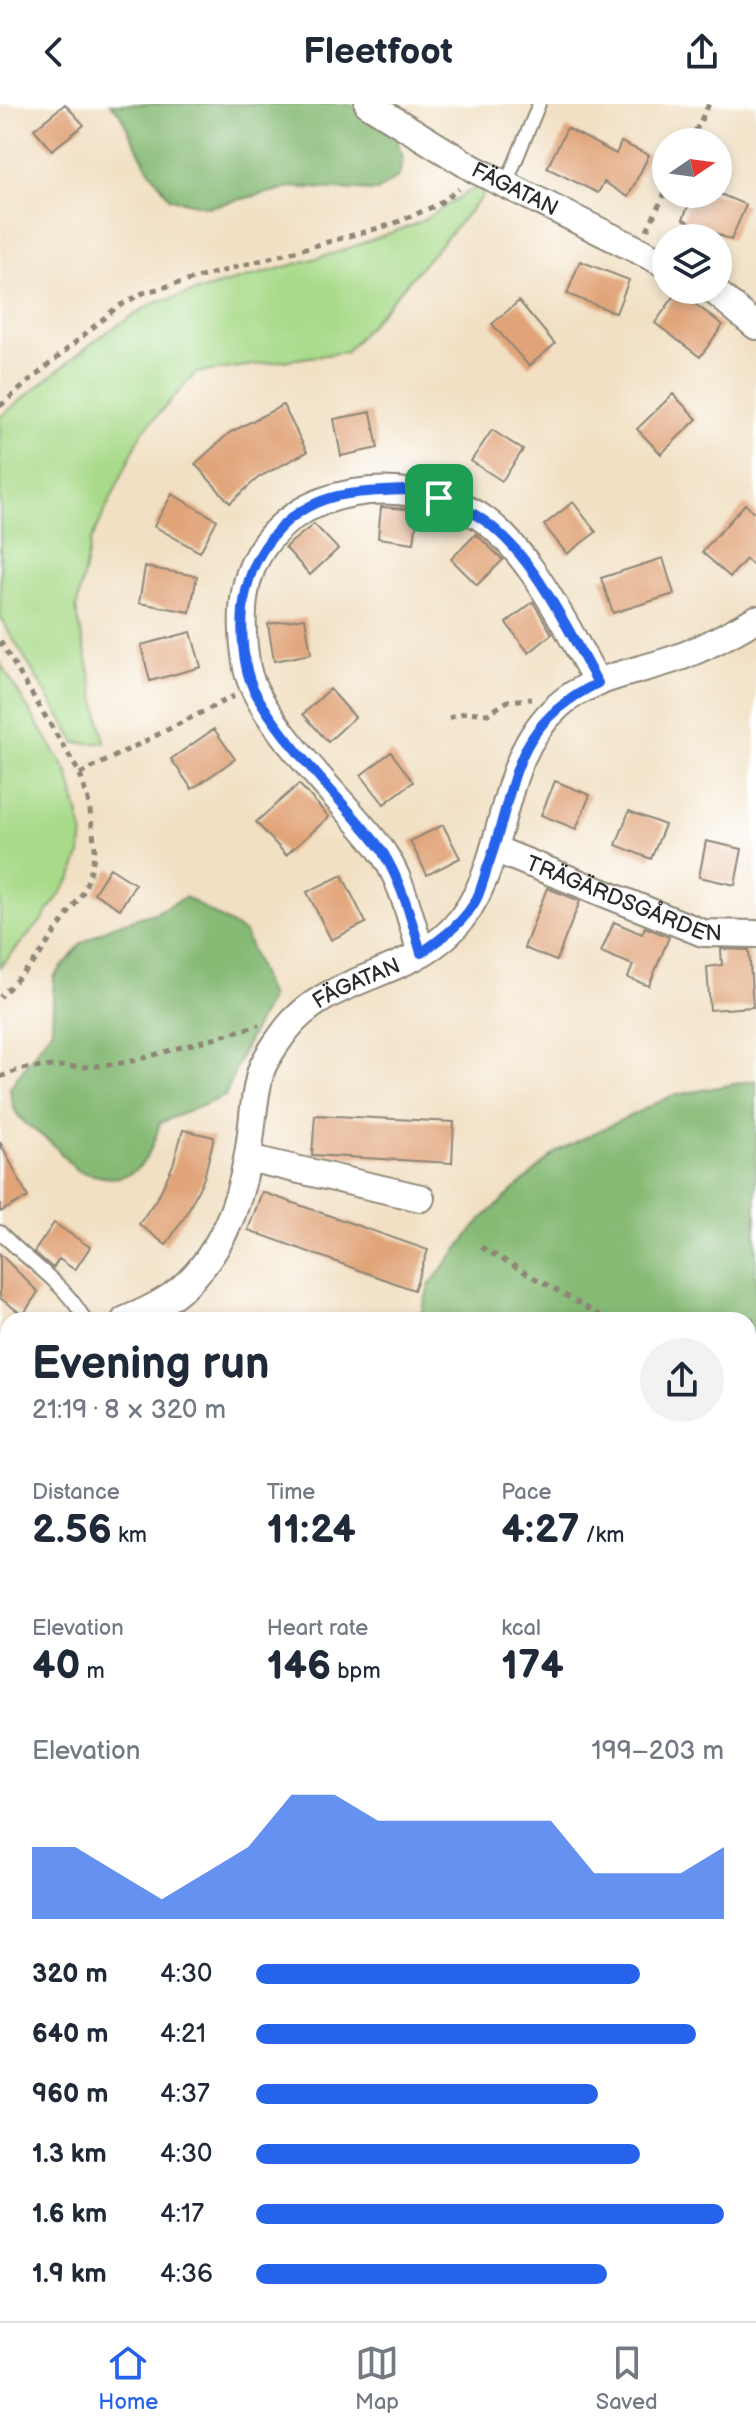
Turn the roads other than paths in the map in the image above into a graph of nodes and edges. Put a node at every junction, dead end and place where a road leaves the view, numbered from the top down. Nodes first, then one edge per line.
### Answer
1 (539, 104) edge
2 (369, 105) edge
3 (506, 184) junction
4 (652, 257) edge
5 (730, 304) edge
6 (756, 325) edge
7 (756, 619) edge
8 (598, 683) junction
9 (494, 849) junction
10 (756, 934) edge
11 (421, 953) junction
12 (248, 1158) junction
13 (421, 1198) dead end
14 (0, 1232) edge
15 (79, 1312) edge
16 (160, 1312) edge

1 - 3 lane
2 - 3 street, FÄGATAN
3 - 4 street, FÄGATAN
5 - 6 street
7 - 8 street, FÄGATAN
8 - 9 street, FÄGATAN
8 - 11 street
9 - 10 street, TRÄGÄRDSGÅRDEN
9 - 11 street, FÄGATAN
11 - 12 street, FÄGATAN
12 - 13 street
12 - 16 street, FÄGATAN
14 - 15 lane

